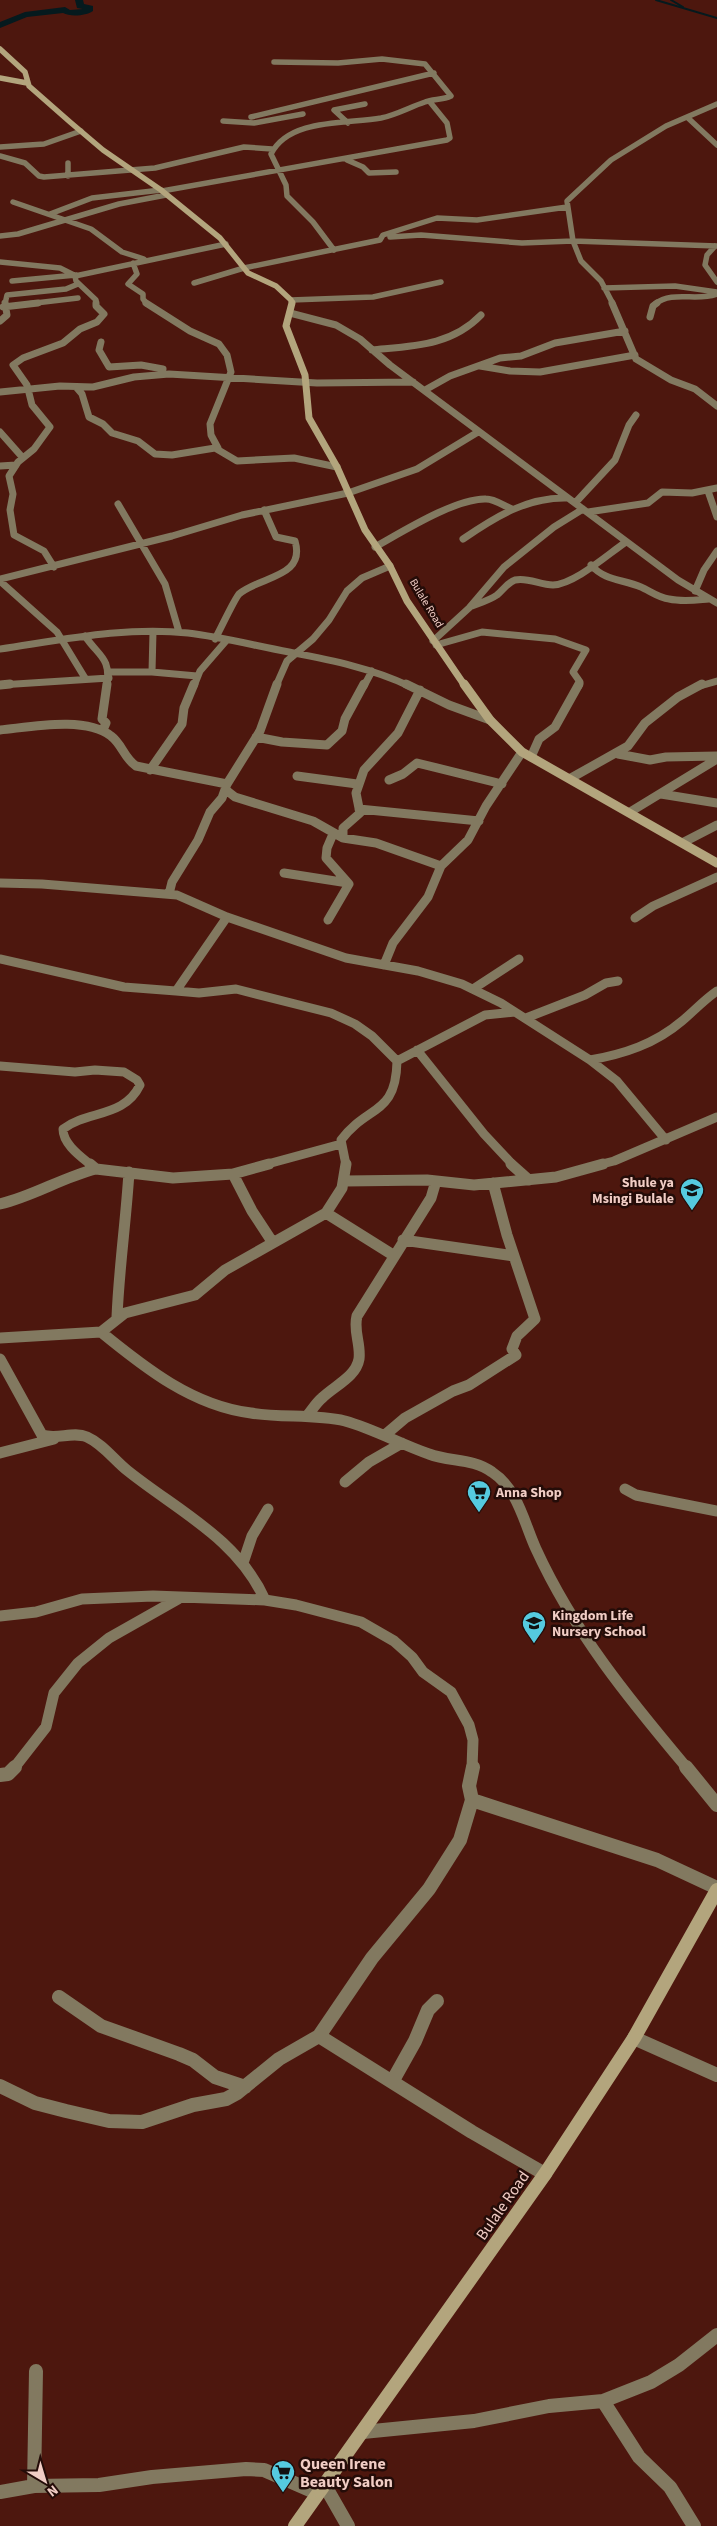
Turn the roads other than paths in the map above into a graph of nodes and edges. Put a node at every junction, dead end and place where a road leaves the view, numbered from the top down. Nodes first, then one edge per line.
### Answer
1 (0, 49) edge
2 (274, 62) dead end
3 (434, 73) junction
4 (0, 78) edge
5 (27, 83) junction
6 (430, 102) junction
7 (365, 104) dead end
8 (717, 104) edge
9 (251, 117) dead end
10 (688, 118) junction
11 (223, 121) dead end
12 (348, 123) junction
13 (317, 127) junction
14 (81, 131) junction
15 (717, 145) edge
16 (0, 147) edge
17 (272, 149) junction
18 (0, 156) edge
19 (346, 160) junction
20 (68, 163) dead end
21 (133, 170) junction
22 (278, 170) junction
23 (396, 172) dead end
24 (68, 176) junction
25 (163, 192) junction
26 (13, 202) dead end
27 (567, 208) junction
28 (50, 214) junction
29 (66, 219) junction
30 (0, 236) edge
31 (382, 239) junction
32 (573, 241) junction
33 (226, 244) junction
34 (716, 246) edge
35 (334, 250) junction
36 (147, 260) junction
37 (0, 262) edge
38 (133, 263) junction
39 (244, 268) junction
40 (75, 275) junction
41 (12, 281) dead end
42 (442, 282) dead end
43 (717, 282) edge
44 (194, 283) dead end
45 (78, 284) junction
46 (604, 288) junction
47 (0, 292) edge
48 (13, 293) junction
49 (717, 293) edge
50 (78, 298) dead end
51 (291, 300) junction
52 (4, 307) junction
53 (290, 313) junction
54 (481, 315) dead end
55 (650, 318) dead end
56 (0, 321) edge
57 (625, 331) junction
58 (101, 342) dead end
59 (372, 350) junction
60 (635, 355) junction
61 (480, 366) junction
62 (181, 373) junction
63 (229, 379) junction
64 (305, 382) junction
65 (413, 382) junction
66 (76, 387) junction
67 (2, 390) edge
68 (28, 390) junction
69 (426, 390) junction
70 (717, 406) edge
71 (636, 415) dead end
72 (0, 432) edge
73 (478, 432) junction
74 (218, 448) junction
75 (23, 458) junction
76 (16, 464) junction
77 (0, 466) edge
78 (337, 467) junction
79 (717, 488) edge
80 (708, 491) junction
81 (348, 493) junction
82 (568, 498) junction
83 (575, 503) junction
84 (118, 504) dead end
85 (512, 509) junction
86 (264, 510) junction
87 (586, 510) junction
88 (717, 517) edge
89 (463, 539) dead end
90 (626, 542) junction
91 (141, 544) junction
92 (375, 547) junction
93 (717, 551) edge
94 (591, 565) junction
95 (390, 566) junction
96 (54, 567) junction
97 (0, 580) edge
98 (695, 591) junction
99 (710, 599) junction
100 (717, 604) edge
101 (469, 608) junction
102 (153, 632) junction
103 (179, 632) junction
104 (85, 636) junction
105 (214, 639) junction
106 (64, 641) junction
107 (226, 641) junction
108 (434, 643) junction
109 (0, 649) edge
110 (298, 654) junction
111 (372, 671) junction
112 (152, 672) junction
113 (109, 675) junction
114 (197, 676) junction
115 (85, 678) junction
116 (717, 681) edge
117 (0, 685) edge
118 (420, 690) junction
119 (490, 720) junction
120 (0, 730) edge
121 (103, 730) junction
122 (256, 737) junction
123 (522, 752) junction
124 (618, 754) junction
125 (531, 757) junction
126 (717, 758) edge
127 (150, 770) junction
128 (297, 776) dead end
129 (572, 778) junction
130 (389, 780) dead end
131 (357, 784) junction
132 (502, 784) junction
133 (226, 787) junction
134 (661, 794) junction
135 (717, 803) edge
136 (359, 808) junction
137 (630, 812) junction
138 (479, 821) junction
139 (717, 825) edge
140 (333, 834) junction
141 (343, 838) junction
142 (684, 842) junction
143 (717, 863) edge
144 (441, 866) junction
145 (284, 873) dead end
146 (717, 877) edge
147 (348, 882) junction
148 (0, 883) edge
149 (170, 894) junction
150 (227, 917) junction
151 (635, 918) dead end
152 (328, 920) dead end
153 (0, 959) edge
154 (519, 959) dead end
155 (384, 965) junction
156 (618, 981) dead end
157 (473, 988) junction
158 (176, 991) junction
159 (717, 992) edge
160 (516, 1012) junction
161 (526, 1018) junction
162 (418, 1050) junction
163 (590, 1060) junction
164 (398, 1061) junction
165 (0, 1066) edge
166 (717, 1117) edge
167 (666, 1140) junction
168 (341, 1144) junction
169 (96, 1169) junction
170 (129, 1172) junction
171 (233, 1174) junction
172 (529, 1180) junction
173 (346, 1181) junction
174 (436, 1181) junction
175 (494, 1183) junction
176 (0, 1204) edge
177 (326, 1213) junction
178 (403, 1240) junction
179 (273, 1243) junction
180 (393, 1255) junction
181 (514, 1256) junction
182 (117, 1318) junction
183 (101, 1332) junction
184 (0, 1338) edge
185 (0, 1359) edge
186 (307, 1416) junction
187 (385, 1435) junction
188 (54, 1439) junction
189 (402, 1443) junction
190 (0, 1453) edge
191 (345, 1482) dead end
192 (625, 1489) dead end
193 (268, 1509) dead end
194 (717, 1511) edge
195 (243, 1563) junction
196 (179, 1598) junction
197 (265, 1600) junction
198 (0, 1616) edge
199 (0, 1775) edge
200 (472, 1800) junction
201 (717, 1804) edge
202 (717, 1889) edge
203 (59, 1997) dead end
204 (437, 2001) dead end
205 (319, 2036) junction
206 (634, 2038) junction
207 (717, 2075) edge
208 (392, 2082) junction
209 (0, 2086) edge
210 (245, 2088) junction
211 (545, 2174) junction
212 (717, 2335) edge
213 (36, 2371) dead end
214 (603, 2400) junction
215 (363, 2432) junction
216 (34, 2486) junction
217 (321, 2489) junction
218 (0, 2492) edge
219 (295, 2526) edge
220 (348, 2526) edge
221 (694, 2526) edge

1 - 5 street
2 - 3 street
3 - 6 street
3 - 9 street
4 - 5 street
5 - 14 street
6 - 12 street
6 - 19 street
7 - 12 street
8 - 10 street
10 - 15 street
10 - 27 street
11 - 13 street
12 - 13 street
13 - 17 street
14 - 16 street
14 - 21 street
17 - 21 street
17 - 22 street
18 - 24 street
19 - 22 street
19 - 23 street
20 - 24 street
21 - 24 street
21 - 25 street
22 - 25 street
22 - 35 street
25 - 28 street
25 - 29 street
25 - 33 street
26 - 28 street
27 - 31 street
27 - 32 street
28 - 29 street
29 - 30 street
29 - 36 street
31 - 32 street
31 - 35 street
32 - 34 street
32 - 46 street
33 - 36 street
33 - 39 street
34 - 43 street
35 - 39 street
36 - 38 street
37 - 40 street
38 - 40 street
38 - 63 street
39 - 44 street
39 - 51 street
40 - 41 street
40 - 45 street
42 - 51 street
45 - 48 street
45 - 68 street
46 - 49 street
46 - 57 street
47 - 48 street
48 - 52 street
49 - 55 street
50 - 52 street
51 - 53 street, Bulale Road
52 - 56 street
53 - 59 street
53 - 64 street, Bulale Road
54 - 59 street
57 - 60 street
57 - 61 street
58 - 62 street
59 - 65 street
60 - 61 street
60 - 70 street
61 - 69 street
62 - 63 street
62 - 66 street
63 - 64 street
63 - 74 street
64 - 65 street
64 - 78 street, Bulale Road
65 - 69 street
66 - 68 street
66 - 74 street
67 - 68 street
68 - 75 street
69 - 73 street
71 - 83 street
72 - 75 street
73 - 81 street
73 - 82 street
74 - 78 street
75 - 76 street
76 - 77 street
76 - 96 street
78 - 81 street, Bulale Road
79 - 80 street
80 - 87 street
80 - 88 street
81 - 86 street
81 - 92 street, Bulale Road
82 - 83 street
82 - 85 street
83 - 87 street
84 - 91 street
85 - 89 street
85 - 92 street
86 - 91 street
86 - 105 street
87 - 90 street
87 - 101 street
90 - 94 street
90 - 98 street
91 - 96 street
91 - 103 street
92 - 95 street, Bulale Road
93 - 98 street
94 - 99 street
94 - 101 street
95 - 108 street, Bulale Road
95 - 110 street
96 - 97 street
97 - 106 street
98 - 99 street
99 - 100 street
101 - 108 street
102 - 103 street
102 - 104 street
102 - 112 street
103 - 105 street
104 - 106 street
104 - 113 street
105 - 107 street
106 - 109 street
106 - 115 street
107 - 110 street
107 - 114 street
108 - 119 street, Bulale Road
108 - 125 street
110 - 111 street
110 - 122 street
111 - 118 street
111 - 122 street
112 - 113 street
112 - 114 street
113 - 115 street
113 - 121 street
114 - 127 street
115 - 117 street
116 - 124 street
118 - 119 street
118 - 131 street
119 - 123 street, Bulale Road
120 - 121 street
121 - 127 street
122 - 133 street
123 - 125 street, Bulale Road
123 - 132 street
124 - 126 street
124 - 129 street
125 - 129 street, Bulale Road
126 - 134 street
127 - 133 street
128 - 131 street
129 - 137 street, Bulale Road
130 - 132 street
131 - 136 street
132 - 138 street
133 - 140 street
133 - 149 street
134 - 135 street
134 - 137 street
136 - 138 street
136 - 141 street
137 - 142 street, Bulale Road
138 - 144 street
139 - 142 street
140 - 141 street
140 - 147 street
141 - 144 street
142 - 143 street, Bulale Road
144 - 155 street
145 - 147 street
146 - 151 street
147 - 152 street
148 - 149 street
149 - 150 street
150 - 155 street
150 - 158 street
153 - 158 street
154 - 157 street
155 - 157 street
156 - 161 street
157 - 160 street
158 - 164 street
159 - 163 street
160 - 161 street
160 - 162 street
161 - 163 street
162 - 164 street
162 - 172 street
163 - 167 street
164 - 168 street
165 - 169 street
166 - 167 street
167 - 172 street
168 - 171 street
168 - 173 street
169 - 170 street
169 - 176 street
170 - 171 street
170 - 182 street
171 - 179 street
172 - 175 street
173 - 174 street
173 - 177 street
174 - 175 street
174 - 178 street
175 - 181 street
177 - 179 street
177 - 180 street
178 - 180 street
178 - 181 street
179 - 182 street
180 - 186 street
181 - 187 street
182 - 183 street
183 - 184 street
183 - 186 street
185 - 188 street
186 - 187 street
187 - 189 street
188 - 190 street
188 - 195 street
189 - 191 street
189 - 201 street
192 - 194 street
193 - 195 street
195 - 197 street
196 - 197 street
196 - 198 street
196 - 199 street
197 - 200 street
200 - 202 street
200 - 205 street
202 - 206 street, Bulale Road
203 - 210 street
204 - 208 street
205 - 208 street
205 - 210 street
206 - 207 street
206 - 211 street, Bulale Road
208 - 211 street
209 - 210 street
211 - 215 street, Bulale Road
212 - 214 street
213 - 216 street
214 - 215 street
214 - 221 street
215 - 217 street, Bulale Road
216 - 217 street
216 - 218 street
217 - 219 street, Bulale Road
217 - 220 street

